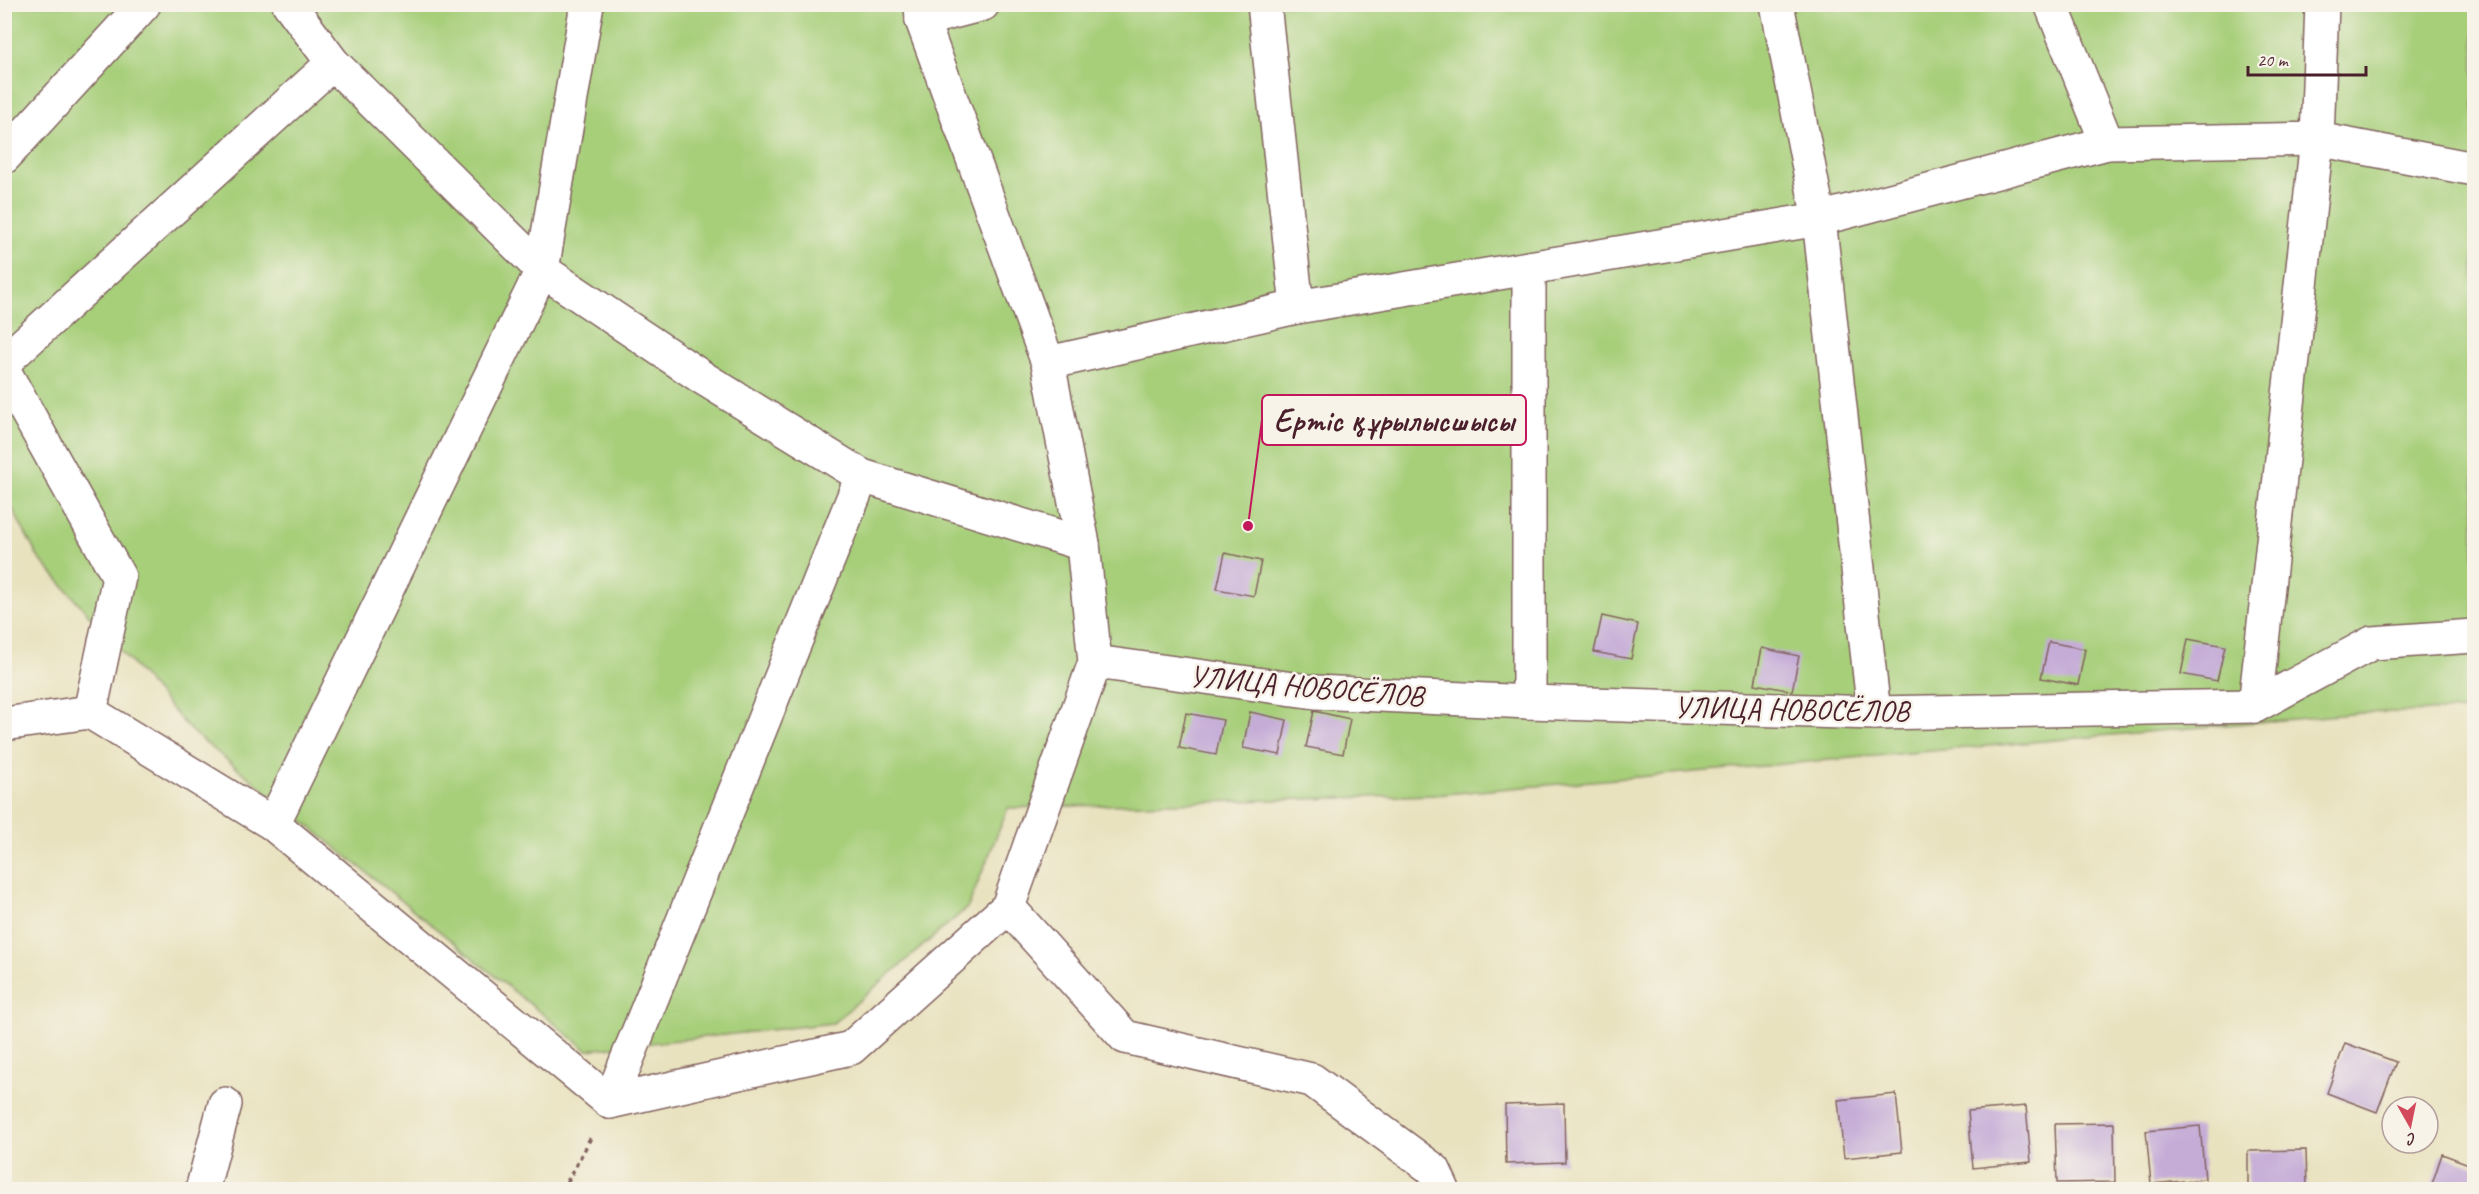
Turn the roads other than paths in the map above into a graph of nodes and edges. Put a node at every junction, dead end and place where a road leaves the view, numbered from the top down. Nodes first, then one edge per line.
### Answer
1 (144, 4) edge
2 (289, 4) edge
3 (588, 4) edge
4 (983, 4) edge
5 (1264, 4) edge
6 (1777, 4) edge
7 (2051, 4) edge
8 (2322, 4) edge
9 (922, 12) edge
10 (333, 63) junction
11 (2317, 140) junction
12 (2107, 143) junction
13 (4, 157) edge
14 (2475, 169) edge
15 (1819, 219) junction
16 (1529, 268) junction
17 (542, 270) junction
18 (1297, 307) junction
19 (4, 362) edge
20 (1048, 363) junction
21 (4, 371) edge
22 (862, 476) junction
23 (1083, 544) junction
24 (2475, 636) edge
25 (1095, 663) junction
26 (1529, 702) junction
27 (2255, 706) junction
28 (90, 712) junction
29 (1874, 713) junction
30 (4, 724) edge
31 (273, 824) junction
32 (1008, 907) junction
33 (610, 1102) junction
34 (225, 1104) dead end
35 (202, 1190) edge
36 (1443, 1190) edge

1 - 13 street
2 - 10 street
3 - 17 street
4 - 9 street
5 - 18 street
6 - 15 street
7 - 12 street
8 - 11 street
9 - 20 street
10 - 17 street
10 - 19 street
11 - 12 street
11 - 14 street
11 - 27 street
12 - 15 street
15 - 16 street
15 - 29 street
16 - 18 street
16 - 26 street
17 - 22 street
17 - 31 street
18 - 20 street
20 - 23 street
21 - 28 street
22 - 23 street
22 - 33 street
23 - 25 street
24 - 27 street, УЛИЦА НОВОСЁЛОВ
25 - 26 street, УЛИЦА НОВОСЁЛОВ
25 - 32 street
26 - 29 street, УЛИЦА НОВОСЁЛОВ
27 - 29 street, УЛИЦА НОВОСЁЛОВ
28 - 30 street
28 - 31 street
31 - 33 street
32 - 33 street
32 - 36 street
34 - 35 street

